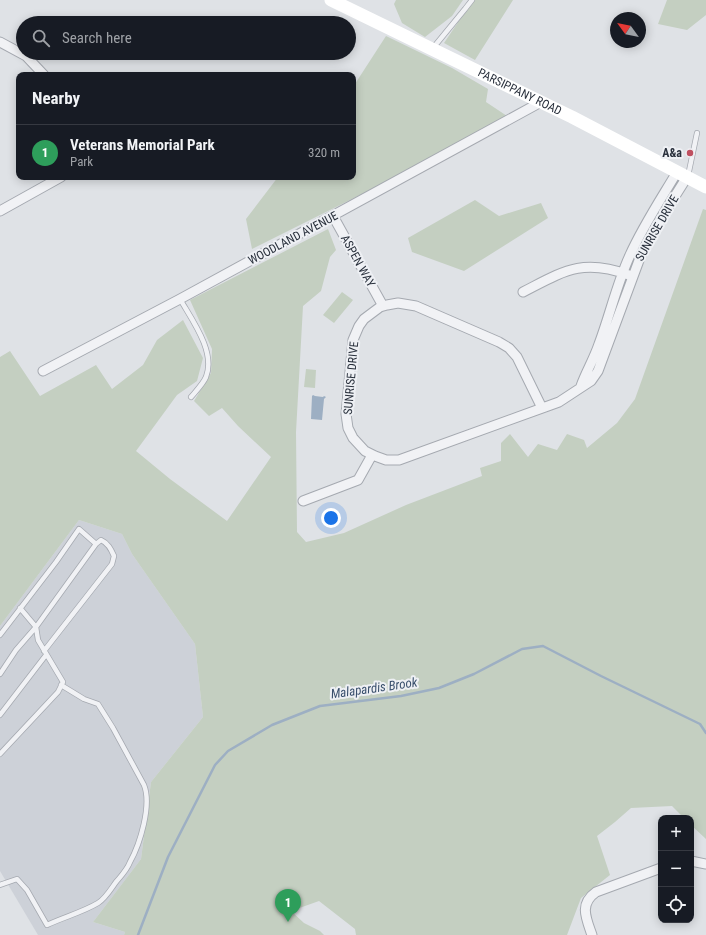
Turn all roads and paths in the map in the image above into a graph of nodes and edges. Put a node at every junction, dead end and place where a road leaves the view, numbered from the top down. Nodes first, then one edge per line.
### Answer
1 (331, 0) edge
2 (472, 0) edge
3 (0, 42) edge
4 (432, 49) junction
5 (16, 51) edge
6 (30, 60) edge
7 (41, 72) edge
8 (541, 102) junction
9 (697, 133) dead end
10 (682, 175) junction
11 (55, 180) edge
12 (706, 187) edge
13 (0, 210) edge
14 (333, 216) junction
15 (628, 274) junction
16 (523, 292) dead end
17 (180, 299) junction
18 (383, 306) junction
19 (43, 371) dead end
20 (191, 397) dead end
21 (542, 408) junction
22 (372, 455) junction
23 (303, 501) dead end
24 (96, 544) junction
25 (20, 608) junction
26 (36, 628) junction
27 (0, 635) edge
28 (45, 653) junction
29 (0, 674) edge
30 (61, 685) junction
31 (0, 715) edge
32 (0, 754) edge
33 (694, 862) edge
34 (706, 864) edge
35 (658, 869) edge
36 (0, 885) edge
37 (592, 935) edge

1 - 4 main road, PARSIPPANY ROAD
2 - 4 lane
3 - 5 street
4 - 8 main road, PARSIPPANY ROAD
6 - 7 street
8 - 10 main road, PARSIPPANY ROAD
8 - 14 street, WOODLAND AVENUE
9 - 10 lane
10 - 12 main road, PARSIPPANY ROAD
10 - 15 street, SUNRISE DRIVE
11 - 13 street
14 - 17 street, WOODLAND AVENUE
14 - 18 street, ASPEN WAY
15 - 16 street
15 - 21 street, SUNRISE DRIVE
17 - 19 street, WOODLAND AVENUE
17 - 20 lane
18 - 21 street, SUNRISE DRIVE
18 - 22 street, SUNRISE DRIVE
21 - 22 street, SUNRISE DRIVE
22 - 23 street
24 - 25 lane
24 - 26 lane
24 - 28 lane
25 - 26 lane
25 - 27 lane
26 - 28 lane
26 - 29 lane
28 - 30 lane
28 - 31 lane
30 - 32 lane
30 - 36 lane
33 - 34 street
35 - 37 street

